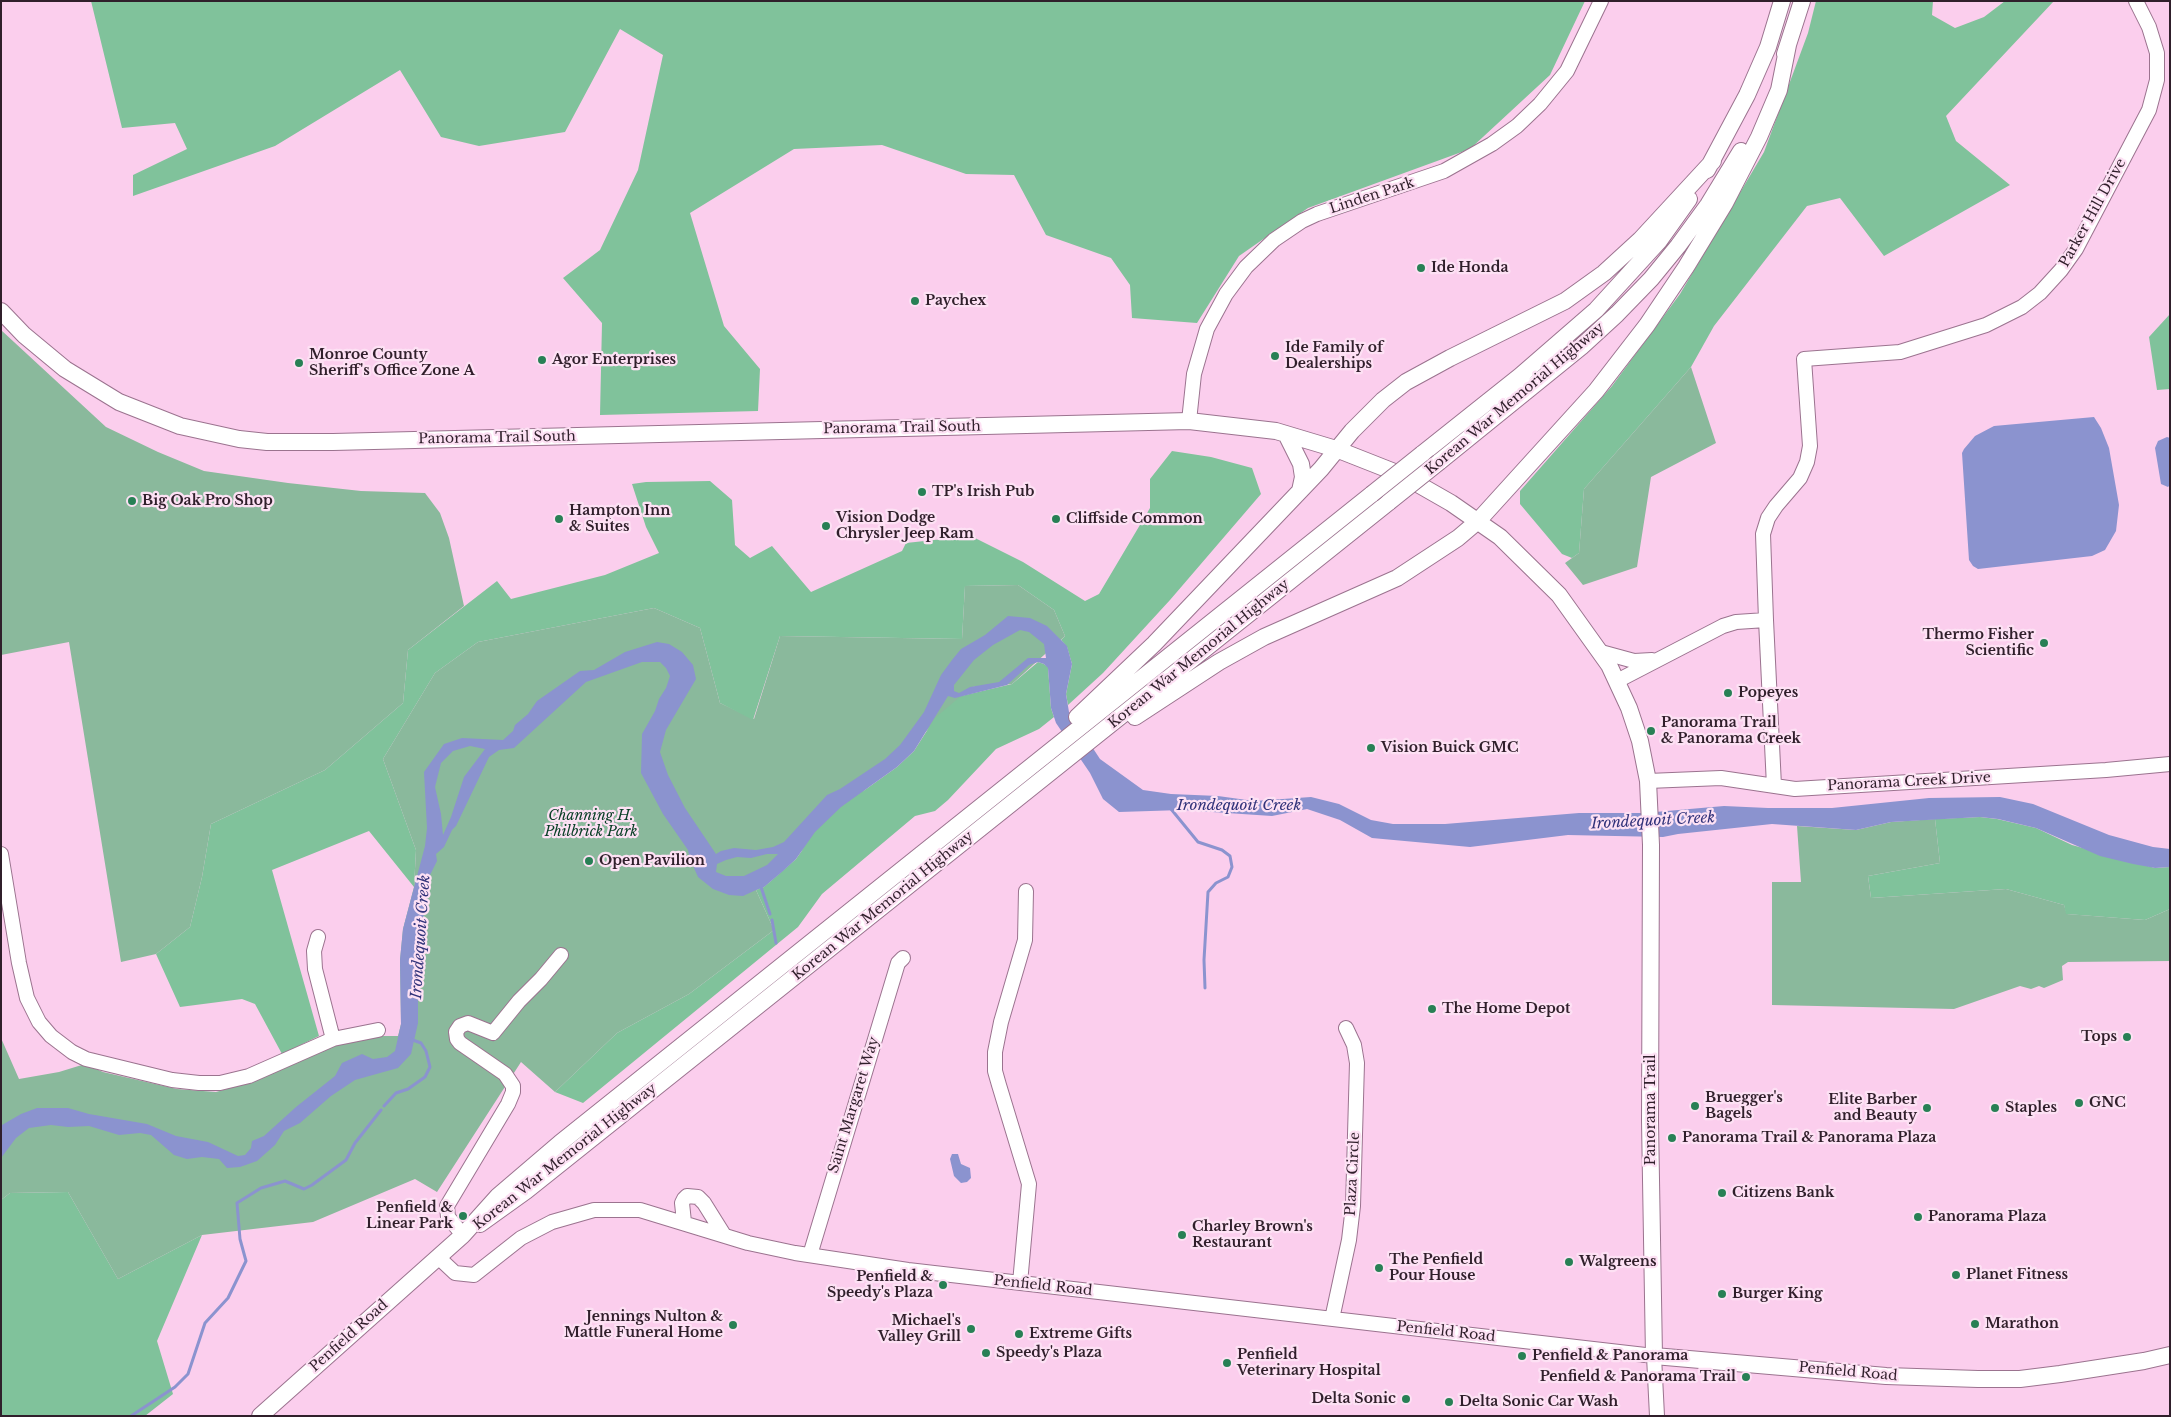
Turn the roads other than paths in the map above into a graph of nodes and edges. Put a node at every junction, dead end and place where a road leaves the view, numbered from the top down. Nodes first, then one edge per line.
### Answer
1 (1601, 1) edge
2 (1782, 1) edge
3 (1802, 1) edge
4 (2136, 1) edge
5 (1788, 45) junction
6 (1713, 161) junction
7 (1, 310) edge
8 (1189, 421) junction
9 (1286, 434) junction
10 (1336, 449) junction
11 (1300, 491) junction
12 (1478, 521) junction
13 (1766, 620) junction
14 (1601, 652) junction
15 (1658, 659) junction
16 (1617, 681) junction
17 (1095, 708) junction
18 (1112, 728) junction
19 (2170, 764) edge
20 (1648, 781) junction
21 (1774, 786) junction
22 (1650, 805) joint
23 (1, 854) edge
24 (1026, 891) dead end
25 (318, 937) dead end
26 (561, 955) dead end
27 (903, 958) dead end
28 (1346, 1028) dead end
29 (378, 1030) dead end
30 (333, 1038) junction
31 (684, 1222) junction
32 (463, 1235) junction
33 (724, 1235) junction
34 (810, 1255) junction
35 (438, 1257) junction
36 (1020, 1283) junction
37 (1332, 1319) junction
38 (2170, 1354) edge
39 (1654, 1356) junction
40 (260, 1416) edge
41 (1657, 1416) edge

1 - 8 street, Linden Park
2 - 6 main road, Korean War Memorial Highway
3 - 5 main road, Korean War Memorial Highway
4 - 13 street, Parker Hill Drive
5 - 12 main road
5 - 18 main road, Korean War Memorial Highway, bridge
6 - 10 main road
6 - 17 main road, Korean War Memorial Highway, bridge
7 - 8 main road, Panorama Trail South
8 - 9 main road, Panorama Trail South
9 - 10 main road, Panorama Trail South
9 - 11 main road
10 - 11 main road
10 - 12 main road, Panorama Trail South
11 - 17 main road
12 - 14 main road, Panorama Trail South
12 - 18 main road
13 - 15 street
13 - 21 street, Parker Hill Drive
14 - 15 street
14 - 16 main road, Panorama Trail South
15 - 16 street
16 - 20 main road, Panorama Trail South
17 - 32 main road, Korean War Memorial Highway
18 - 32 main road, Korean War Memorial Highway
19 - 21 street, Panorama Creek Drive
20 - 21 street, Panorama Creek Drive
20 - 22 main road, Panorama Trail South
22 - 39 main road, Panorama Trail
23 - 30 street
24 - 36 street
25 - 30 street
26 - 32 street
27 - 34 street, Saint Margaret Way
28 - 37 street, Plaza Circle
29 - 30 street
31 - 33 street, Penfield Road
31 - 33 street
31 - 35 street, Penfield Road
32 - 35 main road, Penfield Road
33 - 34 street, Penfield Road
34 - 36 street, Penfield Road
35 - 40 main road, Penfield Road
36 - 37 street, Penfield Road
37 - 39 street, Penfield Road
38 - 39 main road, Penfield Road
39 - 41 street, Panorama Trail

